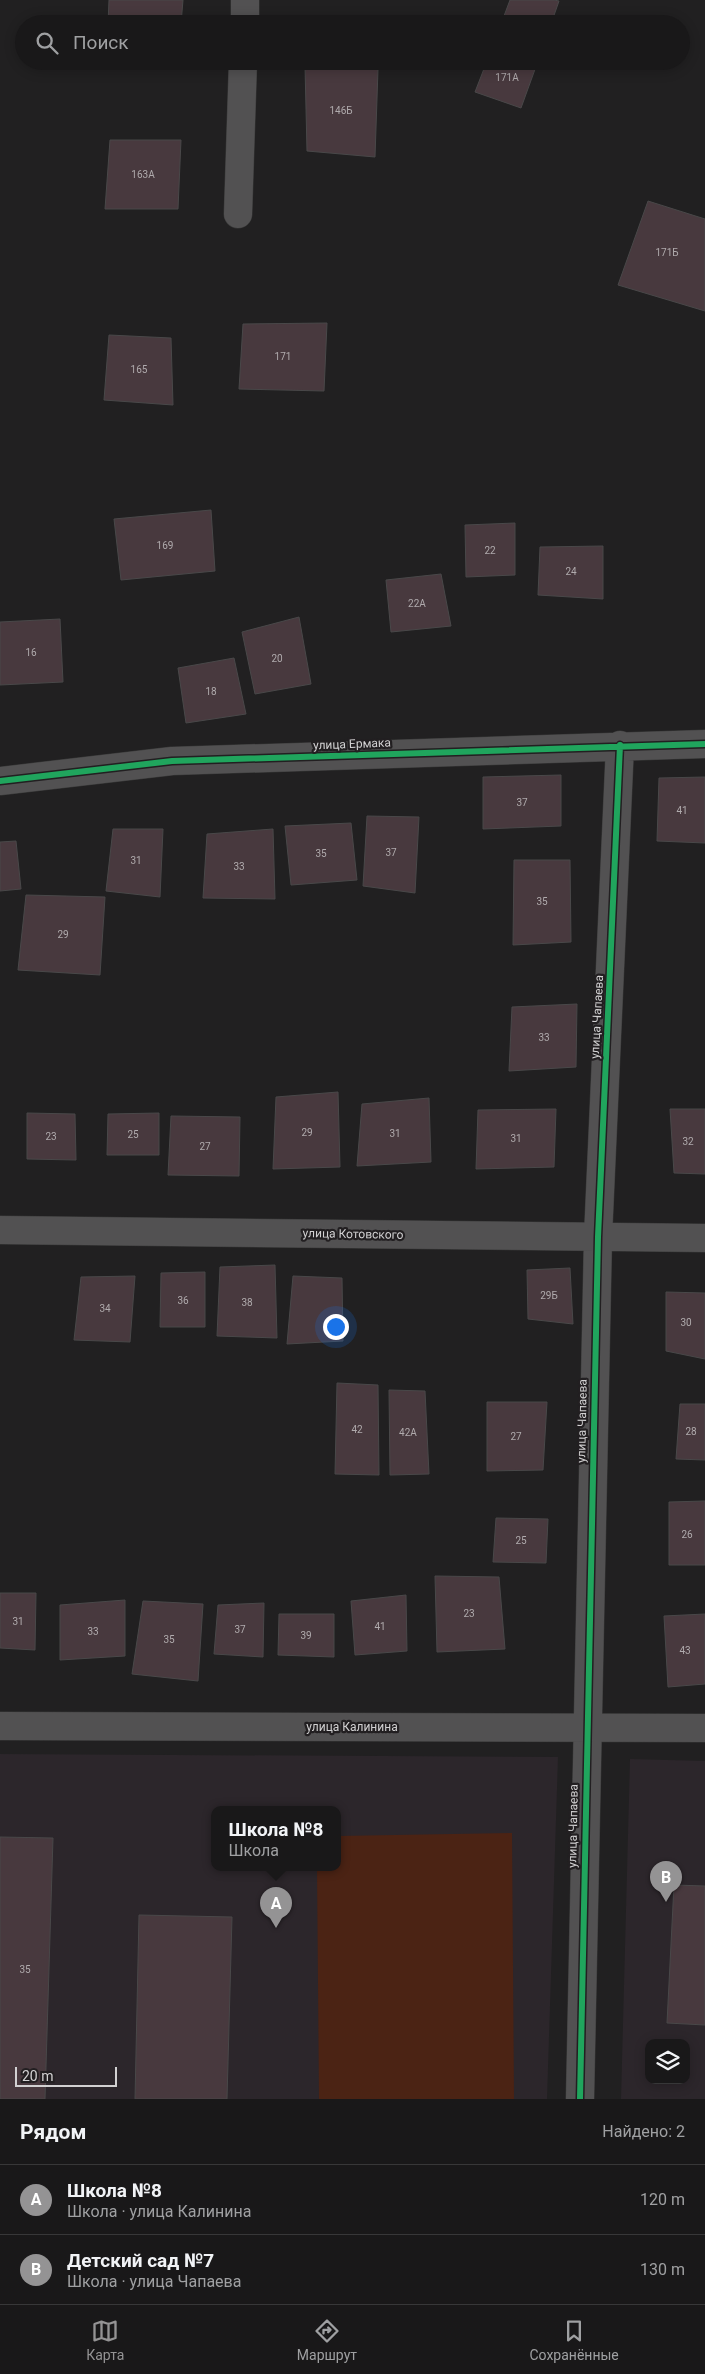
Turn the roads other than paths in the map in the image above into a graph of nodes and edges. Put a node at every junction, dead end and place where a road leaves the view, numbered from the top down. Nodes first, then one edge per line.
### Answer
1 (245, 0) edge
2 (245, 15) edge
3 (243, 70) edge
4 (238, 214) dead end
5 (705, 744) edge
6 (620, 745) junction
7 (0, 781) edge
8 (0, 1230) edge
9 (598, 1237) junction
10 (705, 1238) edge
11 (0, 1726) edge
12 (586, 1728) junction
13 (705, 1728) edge
14 (580, 2099) edge

1 - 2 street
3 - 4 street
5 - 6 street, улица Ермака
6 - 7 street, улица Ермака
6 - 9 street, улица Чапаева
8 - 9 street, улица Котовского
9 - 10 street, улица Котовского
9 - 12 street, улица Чапаева
11 - 12 street, улица Калинина
12 - 13 street, улица Калинина
12 - 14 street, улица Чапаева

